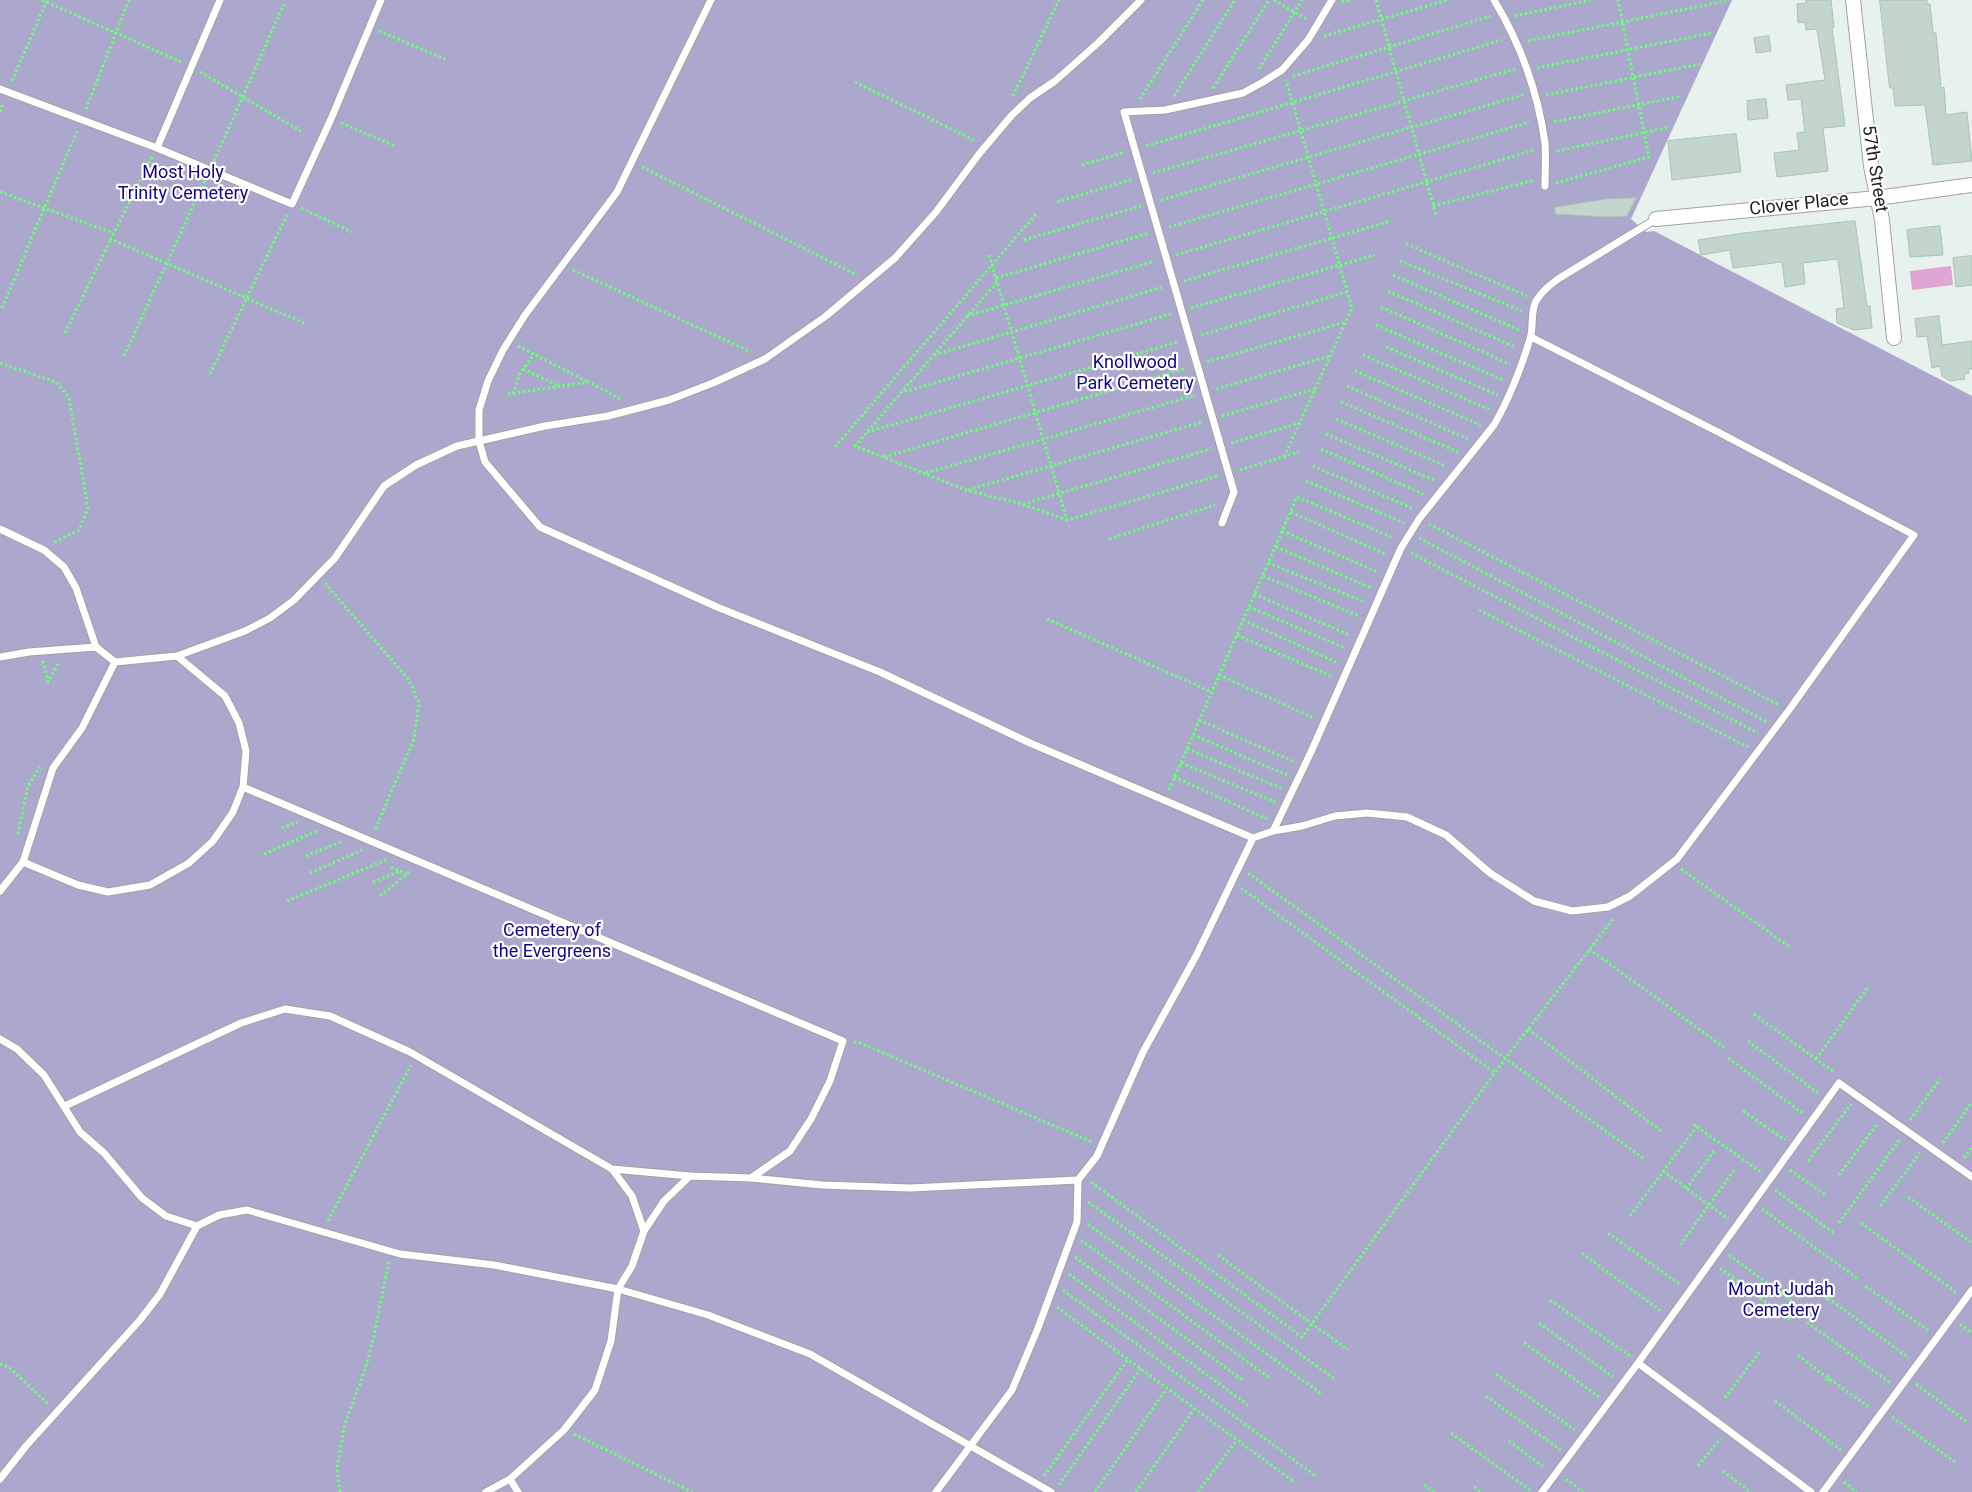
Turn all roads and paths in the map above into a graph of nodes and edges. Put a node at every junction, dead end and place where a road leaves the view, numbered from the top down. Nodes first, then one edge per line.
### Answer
1 (129, 0) edge
2 (220, 0) edge
3 (380, 0) edge
4 (711, 0) edge
5 (1059, 0) edge
6 (1141, 0) edge
7 (1203, 0) edge
8 (1235, 0) edge
9 (1269, 0) edge
10 (1274, 0) edge
11 (1302, 0) edge
12 (1332, 0) edge
13 (1376, 0) edge
14 (1448, 0) edge
15 (1494, 0) edge
16 (1590, 0) edge
17 (1618, 0) edge
18 (1853, 0) edge
19 (45, 1) edge
20 (1726, 1) edge
21 (284, 4) dead end
22 (1296, 13) junction
23 (1503, 16) junction
24 (1381, 20) junction
25 (1622, 22) junction
26 (1318, 25) junction
27 (370, 27) junction
28 (115, 32) junction
29 (1711, 33) dead end
30 (1308, 40) junction
31 (1516, 40) junction
32 (1388, 46) junction
33 (1628, 50) junction
34 (445, 60) dead end
35 (1700, 64) dead end
36 (191, 67) junction
37 (1526, 68) junction
38 (1396, 72) junction
39 (1633, 77) junction
40 (855, 82) dead end
41 (10, 87) dead end
42 (0, 89) edge
43 (1243, 93) junction
44 (1535, 95) junction
45 (1682, 96) dead end
46 (1018, 97) dead end
47 (244, 98) junction
48 (1204, 101) junction
49 (1404, 101) junction
50 (1292, 103) junction
51 (1639, 105) junction
52 (1165, 110) junction
53 (1132, 112) junction
54 (331, 118) junction
55 (82, 120) junction
56 (1540, 122) junction
57 (1670, 127) dead end
58 (1412, 128) junction
59 (301, 130) dead end
60 (1301, 131) junction
61 (1644, 132) junction
62 (981, 135) dead end
63 (395, 146) dead end
64 (157, 148) junction
65 (1135, 149) junction
66 (1545, 150) junction
67 (1419, 154) junction
68 (1308, 158) junction
69 (632, 162) junction
70 (1082, 165) dead end
71 (210, 170) junction
72 (1143, 176) junction
73 (1545, 177) junction
74 (1427, 181) junction
75 (1316, 185) junction
76 (1972, 185) edge
77 (1545, 186) joint
78 (0, 192) edge
79 (1877, 198) junction
80 (1057, 202) dead end
81 (1151, 203) junction
82 (292, 204) junction
83 (1434, 206) junction
84 (44, 209) junction
85 (1324, 211) junction
86 (1036, 214) dead end
87 (1436, 216) dead end
88 (1656, 219) joint
89 (1158, 230) junction
90 (352, 232) dead end
91 (114, 233) junction
92 (111, 238) junction
93 (1024, 240) dead end
94 (1406, 244) dead end
95 (989, 255) dead end
96 (1375, 255) dead end
97 (1166, 258) junction
98 (1400, 261) dead end
99 (167, 264) junction
100 (992, 264) junction
101 (563, 265) junction
102 (1340, 265) junction
103 (1393, 275) dead end
104 (996, 280) junction
105 (854, 282) dead end
106 (1388, 291) dead end
107 (1347, 292) junction
108 (248, 297) junction
109 (1537, 300) junction
110 (1004, 305) junction
111 (1381, 307) dead end
112 (2, 308) dead end
113 (1182, 311) junction
114 (967, 316) junction
115 (1533, 316) junction
116 (1346, 322) junction
117 (306, 324) dead end
118 (1376, 325) dead end
119 (66, 333) dead end
120 (1531, 337) junction
121 (1190, 338) junction
122 (1894, 338) dead end
123 (508, 342) junction
124 (1386, 347) dead end
125 (1515, 347) dead end
126 (534, 354) junction
127 (1363, 355) dead end
128 (124, 356) dead end
129 (1330, 356) junction
130 (748, 357) dead end
131 (1020, 359) junction
132 (0, 362) edge
133 (1511, 364) dead end
134 (1197, 365) junction
135 (524, 369) junction
136 (1355, 371) dead end
137 (210, 374) dead end
138 (1506, 381) dead end
139 (589, 382) junction
140 (1028, 385) junction
141 (1347, 386) dead end
142 (560, 387) junction
143 (1315, 389) junction
144 (1205, 392) junction
145 (508, 394) dead end
146 (513, 394) junction
147 (900, 394) junction
148 (1500, 396) dead end
149 (1341, 402) dead end
150 (618, 404) dead end
151 (1493, 411) dead end
152 (1036, 413) junction
153 (1213, 418) junction
154 (1336, 419) dead end
155 (1300, 423) junction
156 (1483, 426) dead end
157 (867, 432) junction
158 (1326, 434) dead end
159 (1043, 439) junction
160 (1471, 440) dead end
161 (479, 441) junction
162 (1221, 446) junction
163 (835, 447) dead end
164 (1321, 450) dead end
165 (1299, 452) dead end
166 (1461, 454) dead end
167 (884, 457) junction
168 (1284, 457) junction
169 (1051, 465) junction
170 (1313, 466) dead end
171 (1449, 468) dead end
172 (925, 473) junction
173 (1228, 473) junction
174 (1306, 481) dead end
175 (1437, 482) dead end
176 (966, 490) junction
177 (1059, 493) junction
178 (1426, 495) dead end
179 (1230, 500) junction
180 (1022, 504) junction
181 (1415, 510) dead end
182 (1290, 512) junction
183 (1419, 519) junction
184 (1067, 520) junction
185 (1222, 523) dead end
186 (1406, 524) dead end
187 (0, 529) edge
188 (1282, 530) junction
189 (1410, 533) junction
190 (1109, 539) dead end
191 (1397, 539) dead end
192 (1276, 546) junction
193 (1401, 548) junction
194 (44, 550) junction
195 (1388, 556) dead end
196 (1268, 563) junction
197 (318, 575) junction
198 (1262, 576) junction
199 (1389, 576) junction
200 (1382, 592) junction
201 (1254, 594) junction
202 (1375, 606) junction
203 (1249, 607) junction
204 (1479, 610) dead end
205 (1047, 619) dead end
206 (1243, 620) junction
207 (1369, 620) junction
208 (1236, 635) junction
209 (1360, 639) junction
210 (96, 647) junction
211 (41, 651) junction
212 (1355, 653) junction
213 (178, 656) junction
214 (62, 657) dead end
215 (0, 658) edge
216 (116, 662) junction
217 (1340, 664) dead end
218 (1219, 675) junction
219 (1334, 677) dead end
220 (1212, 692) junction
221 (1789, 710) junction
222 (1315, 719) dead end
223 (1199, 720) junction
224 (1777, 727) junction
225 (1193, 735) junction
226 (1768, 739) junction
227 (1187, 749) junction
228 (1758, 752) junction
229 (1295, 762) dead end
230 (1181, 763) junction
231 (1289, 776) dead end
232 (1174, 777) junction
233 (243, 787) junction
234 (1283, 789) dead end
235 (1164, 800) junction
236 (1276, 803) dead end
237 (1268, 819) dead end
238 (332, 825) junction
239 (1273, 831) junction
240 (357, 836) junction
241 (1253, 838) junction
242 (373, 842) junction
243 (264, 854) dead end
244 (400, 854) junction
245 (306, 856) dead end
246 (23, 862) junction
247 (1672, 862) junction
248 (1240, 866) junction
249 (392, 867) dead end
250 (401, 871) junction
251 (310, 873) dead end
252 (373, 882) dead end
253 (1232, 882) junction
254 (0, 891) edge
255 (380, 896) dead end
256 (1630, 896) junction
257 (287, 901) dead end
258 (1791, 948) dead end
259 (1589, 949) junction
260 (1868, 987) dead end
261 (1754, 1014) dead end
262 (1528, 1029) junction
263 (0, 1039) edge
264 (843, 1041) junction
265 (1748, 1041) dead end
266 (1725, 1048) dead end
267 (416, 1056) junction
268 (1728, 1058) dead end
269 (1505, 1059) junction
270 (1816, 1059) junction
271 (1495, 1073) junction
272 (1836, 1073) dead end
273 (1940, 1079) dead end
274 (1857, 1095) junction
275 (1827, 1100) junction
276 (1972, 1102) edge
277 (65, 1106) junction
278 (1743, 1111) dead end
279 (1885, 1115) junction
280 (1812, 1121) junction
281 (1905, 1130) junction
282 (1662, 1132) dead end
283 (1927, 1145) junction
284 (1102, 1146) junction
285 (1793, 1147) junction
286 (1714, 1151) dead end
287 (1936, 1152) junction
288 (1643, 1158) dead end
289 (1808, 1162) dead end
290 (1781, 1164) junction
291 (612, 1169) junction
292 (1735, 1169) dead end
293 (1663, 1172) junction
294 (1839, 1175) dead end
295 (690, 1176) junction
296 (751, 1178) junction
297 (1080, 1178) junction
298 (1972, 1178) edge
299 (1768, 1181) junction
300 (1686, 1189) junction
301 (1078, 1194) junction
302 (1827, 1196) dead end
303 (1908, 1197) dead end
304 (1753, 1203) junction
305 (1709, 1205) junction
306 (1880, 1206) dead end
307 (1630, 1216) dead end
308 (1077, 1217) junction
309 (1839, 1223) dead end
310 (1861, 1223) dead end
311 (1737, 1225) junction
312 (196, 1226) junction
313 (322, 1231) junction
314 (644, 1231) junction
315 (1608, 1233) dead end
316 (1073, 1234) junction
317 (1835, 1234) dead end
318 (1972, 1243) edge
319 (1680, 1245) dead end
320 (1720, 1248) junction
321 (391, 1251) junction
322 (1066, 1251) junction
323 (1582, 1253) dead end
324 (1218, 1255) dead end
325 (1711, 1261) junction
326 (1060, 1267) junction
327 (1858, 1279) dead end
328 (1054, 1284) junction
329 (1808, 1285) dead end
330 (1865, 1286) dead end
331 (618, 1289) junction
332 (1972, 1290) edge
333 (1690, 1291) junction
334 (1966, 1299) junction
335 (1048, 1300) junction
336 (1550, 1300) dead end
337 (1797, 1305) dead end
338 (1670, 1318) junction
339 (1790, 1320) dead end
340 (1807, 1322) dead end
341 (1539, 1323) dead end
342 (1312, 1324) junction
343 (1937, 1337) junction
344 (1524, 1343) dead end
345 (1348, 1350) dead end
346 (1760, 1351) dead end
347 (1798, 1355) dead end
348 (1128, 1359) junction
349 (1638, 1363) junction
350 (0, 1364) edge
351 (1918, 1364) junction
352 (1141, 1368) junction
353 (1496, 1374) dead end
354 (1907, 1378) junction
355 (1271, 1379) dead end
356 (1336, 1380) dead end
357 (1244, 1381) dead end
358 (1622, 1384) junction
359 (1167, 1388) junction
360 (1898, 1390) junction
361 (1323, 1395) dead end
362 (1486, 1396) dead end
363 (1725, 1398) dead end
364 (1775, 1401) dead end
365 (1608, 1404) junction
366 (1248, 1405) dead end
367 (1195, 1408) junction
368 (56, 1412) junction
369 (1882, 1413) junction
370 (1967, 1422) dead end
371 (1728, 1429) junction
372 (564, 1430) junction
373 (1451, 1433) dead end
374 (1584, 1436) junction
375 (1237, 1440) junction
376 (1509, 1441) dead end
377 (969, 1446) junction
378 (1569, 1456) junction
379 (1850, 1456) junction
380 (1955, 1462) dead end
381 (1698, 1466) dead end
382 (1723, 1471) dead end
383 (1556, 1473) junction
384 (1317, 1476) dead end
385 (0, 1479) edge
386 (510, 1479) junction
387 (1294, 1482) dead end
388 (1038, 1485) junction
389 (1424, 1485) dead end
390 (1474, 1487) dead end
391 (340, 1492) edge
392 (486, 1492) edge
393 (518, 1492) edge
394 (692, 1492) edge
395 (936, 1492) edge
396 (1052, 1492) edge
397 (1095, 1492) edge
398 (1136, 1492) edge
399 (1198, 1492) edge
400 (1434, 1492) edge
401 (1482, 1492) edge
402 (1533, 1492) edge
403 (1542, 1492) edge
404 (1582, 1492) edge
405 (1750, 1492) edge
406 (1811, 1492) edge
407 (1823, 1492) edge

1 - 28 path
2 - 36 lane
3 - 27 lane
4 - 69 lane
5 - 46 path
6 - 161 lane
7 - 53 path
8 - 52 path
9 - 48 path
10 - 22 path
11 - 22 path
12 - 26 lane
13 - 24 path
14 - 24 path
15 - 23 lane
16 - 23 path
17 - 25 path
18 - 79 street, 57th Street
19 - 28 path
19 - 41 path
20 - 25 path
21 - 47 path
22 - 26 path
22 - 43 path
23 - 31 lane
23 - 32 path
24 - 30 path
24 - 32 path
25 - 31 path
25 - 33 path
26 - 30 lane
27 - 34 path
27 - 54 lane
28 - 36 path
28 - 55 path
29 - 33 path
30 - 43 lane
31 - 37 lane
31 - 38 path
32 - 38 path
32 - 50 path
33 - 37 path
33 - 39 path
35 - 39 path
36 - 47 path
36 - 64 lane
37 - 44 lane
37 - 49 path
38 - 49 path
38 - 50 path
39 - 44 path
39 - 51 path
40 - 62 path
42 - 55 lane
43 - 48 lane
44 - 56 lane
44 - 58 path
45 - 51 path
47 - 59 path
47 - 71 path
48 - 52 lane
49 - 58 path
49 - 60 path
50 - 60 path
50 - 65 path
51 - 56 path
51 - 61 path
52 - 53 lane
53 - 65 lane
54 - 63 path
54 - 82 lane
55 - 64 lane
55 - 84 path
56 - 66 lane
56 - 67 path
57 - 61 path
58 - 67 path
58 - 68 path
60 - 68 path
60 - 72 path
61 - 66 path
61 - 77 path
64 - 71 lane
64 - 91 path
65 - 70 path
65 - 72 lane
66 - 73 lane
66 - 74 path
67 - 74 path
67 - 75 path
68 - 75 path
68 - 81 path
69 - 101 lane
69 - 105 path
71 - 82 lane
71 - 99 path
72 - 80 path
72 - 81 lane
73 - 77 lane
73 - 83 path
74 - 83 path
74 - 85 path
75 - 85 path
75 - 89 path
76 - 79 street, Clover Place
78 - 84 path
79 - 88 street, Clover Place
79 - 122 street, 57th Street
81 - 89 lane
81 - 93 path
82 - 90 path
82 - 108 path
83 - 87 path
84 - 91 path
84 - 112 path
85 - 97 path
85 - 102 path
86 - 100 path
88 - 109 lane
89 - 97 lane
89 - 104 path
91 - 92 path
92 - 99 path
92 - 119 path
94 - 109 path
95 - 100 path
96 - 102 path
97 - 110 path
97 - 113 lane
98 - 115 path
99 - 108 path
99 - 128 path
100 - 104 path
100 - 163 path
101 - 123 lane
101 - 130 path
102 - 107 path
102 - 113 path
103 - 120 path
104 - 110 path
104 - 114 path
106 - 125 path
107 - 116 path
107 - 121 path
108 - 117 path
108 - 137 path
109 - 115 lane
110 - 114 path
110 - 131 path
111 - 133 path
113 - 121 lane
113 - 131 path
114 - 147 path
115 - 120 lane
116 - 129 path
116 - 134 path
118 - 138 path
120 - 183 lane
120 - 221 lane
121 - 134 lane
121 - 140 path
123 - 126 path
123 - 161 lane
124 - 148 path
126 - 135 path
126 - 139 path
127 - 151 path
129 - 143 path
129 - 144 path
131 - 140 path
131 - 147 path
132 - 194 path
134 - 144 lane
134 - 152 path
135 - 142 path
135 - 146 path
136 - 156 path
139 - 142 path
139 - 150 path
140 - 152 path
140 - 157 path
141 - 160 path
142 - 146 path
143 - 153 path
143 - 155 path
144 - 153 lane
144 - 159 path
145 - 146 path
147 - 157 path
149 - 166 path
152 - 159 path
152 - 167 path
153 - 162 lane
153 - 169 path
154 - 171 path
155 - 162 path
155 - 168 path
157 - 167 path
158 - 175 path
159 - 169 path
159 - 172 path
161 - 197 lane
161 - 235 lane
162 - 173 lane
162 - 177 path
164 - 178 path
165 - 168 path
167 - 172 path
168 - 173 path
169 - 176 path
169 - 177 path
170 - 181 path
172 - 176 path
173 - 179 lane
173 - 184 path
174 - 186 path
176 - 180 path
177 - 180 path
177 - 184 path
179 - 185 lane
179 - 190 path
180 - 184 path
182 - 188 path
182 - 191 path
182 - 195 path
183 - 189 lane
183 - 221 path
187 - 194 lane
188 - 192 path
188 - 199 path
189 - 193 lane
189 - 224 path
192 - 196 path
192 - 200 path
193 - 199 lane
193 - 226 path
194 - 210 lane
196 - 198 path
196 - 202 path
197 - 213 lane
197 - 242 path
198 - 201 path
198 - 207 path
199 - 200 lane
200 - 202 lane
201 - 203 path
201 - 209 path
202 - 207 lane
203 - 206 path
203 - 212 path
204 - 228 path
205 - 220 path
206 - 208 path
206 - 217 path
207 - 209 lane
208 - 218 path
208 - 219 path
209 - 212 lane
210 - 211 lane
210 - 216 lane
211 - 214 path
211 - 215 lane
212 - 239 lane
213 - 216 lane
213 - 233 lane
216 - 246 lane
218 - 220 path
218 - 222 path
220 - 223 path
221 - 224 lane
223 - 225 path
223 - 229 path
224 - 226 lane
225 - 227 path
225 - 231 path
226 - 228 lane
227 - 230 path
227 - 234 path
228 - 247 lane
230 - 232 path
230 - 236 path
232 - 235 path
232 - 237 path
233 - 238 lane
233 - 246 lane
235 - 241 lane
238 - 240 lane
238 - 243 path
239 - 241 lane
239 - 256 lane
240 - 242 lane
240 - 245 path
241 - 248 lane
242 - 244 lane
242 - 251 path
244 - 257 path
244 - 264 lane
246 - 254 lane
247 - 256 lane
247 - 258 path
248 - 253 lane
248 - 269 path
249 - 250 path
250 - 252 path
250 - 255 path
253 - 271 path
253 - 284 lane
256 - 259 path
259 - 262 path
259 - 266 path
260 - 270 path
261 - 270 path
262 - 269 path
262 - 282 path
263 - 277 lane
264 - 284 path
264 - 296 lane
265 - 275 path
267 - 277 lane
267 - 291 lane
267 - 313 path
268 - 280 path
269 - 271 path
269 - 288 path
270 - 272 path
271 - 342 path
273 - 281 path
274 - 275 lane
274 - 279 lane
274 - 289 path
275 - 280 lane
276 - 287 path
277 - 312 lane
278 - 285 path
279 - 281 lane
279 - 294 path
280 - 285 lane
281 - 283 lane
281 - 309 path
283 - 287 lane
283 - 306 path
284 - 297 lane
285 - 290 lane
286 - 300 path
287 - 298 lane
290 - 299 lane
290 - 302 path
291 - 295 lane
291 - 314 lane
292 - 305 path
293 - 299 path
293 - 300 path
293 - 307 path
295 - 296 lane
295 - 314 lane
296 - 297 lane
297 - 301 lane
297 - 342 path
299 - 304 lane
299 - 317 path
300 - 305 path
301 - 308 lane
301 - 356 path
303 - 318 path
304 - 311 lane
304 - 327 path
305 - 311 path
305 - 319 path
308 - 316 lane
308 - 361 path
310 - 334 path
311 - 320 lane
312 - 313 lane
312 - 368 lane
313 - 321 lane
314 - 331 lane
315 - 333 path
316 - 322 lane
316 - 355 path
320 - 325 lane
320 - 337 path
321 - 331 lane
321 - 391 path
322 - 326 lane
322 - 357 path
323 - 338 path
324 - 342 path
325 - 333 lane
325 - 339 path
326 - 328 lane
326 - 366 path
328 - 335 lane
328 - 384 path
329 - 351 path
330 - 343 path
331 - 372 lane
331 - 377 lane
332 - 334 lane
333 - 338 lane
334 - 343 lane
335 - 348 path
335 - 377 lane
336 - 349 path
338 - 349 lane
340 - 360 path
341 - 358 path
342 - 345 path
343 - 351 lane
344 - 365 path
346 - 363 path
347 - 369 path
348 - 352 path
348 - 388 path
349 - 358 lane
349 - 371 lane
350 - 368 path
351 - 354 lane
352 - 359 path
352 - 396 path
353 - 374 path
354 - 360 lane
354 - 370 path
358 - 365 lane
359 - 367 path
359 - 397 path
360 - 369 lane
362 - 378 path
364 - 379 path
365 - 374 lane
367 - 375 path
367 - 398 path
368 - 385 lane
369 - 379 lane
369 - 380 path
371 - 381 path
371 - 406 lane
372 - 386 lane
372 - 394 path
373 - 402 path
374 - 378 lane
375 - 387 path
375 - 399 path
376 - 383 path
377 - 388 lane
377 - 395 lane
378 - 383 lane
379 - 407 lane
382 - 405 path
383 - 403 lane
383 - 404 path
386 - 392 lane
386 - 393 lane
388 - 396 lane
389 - 400 path
390 - 401 path

